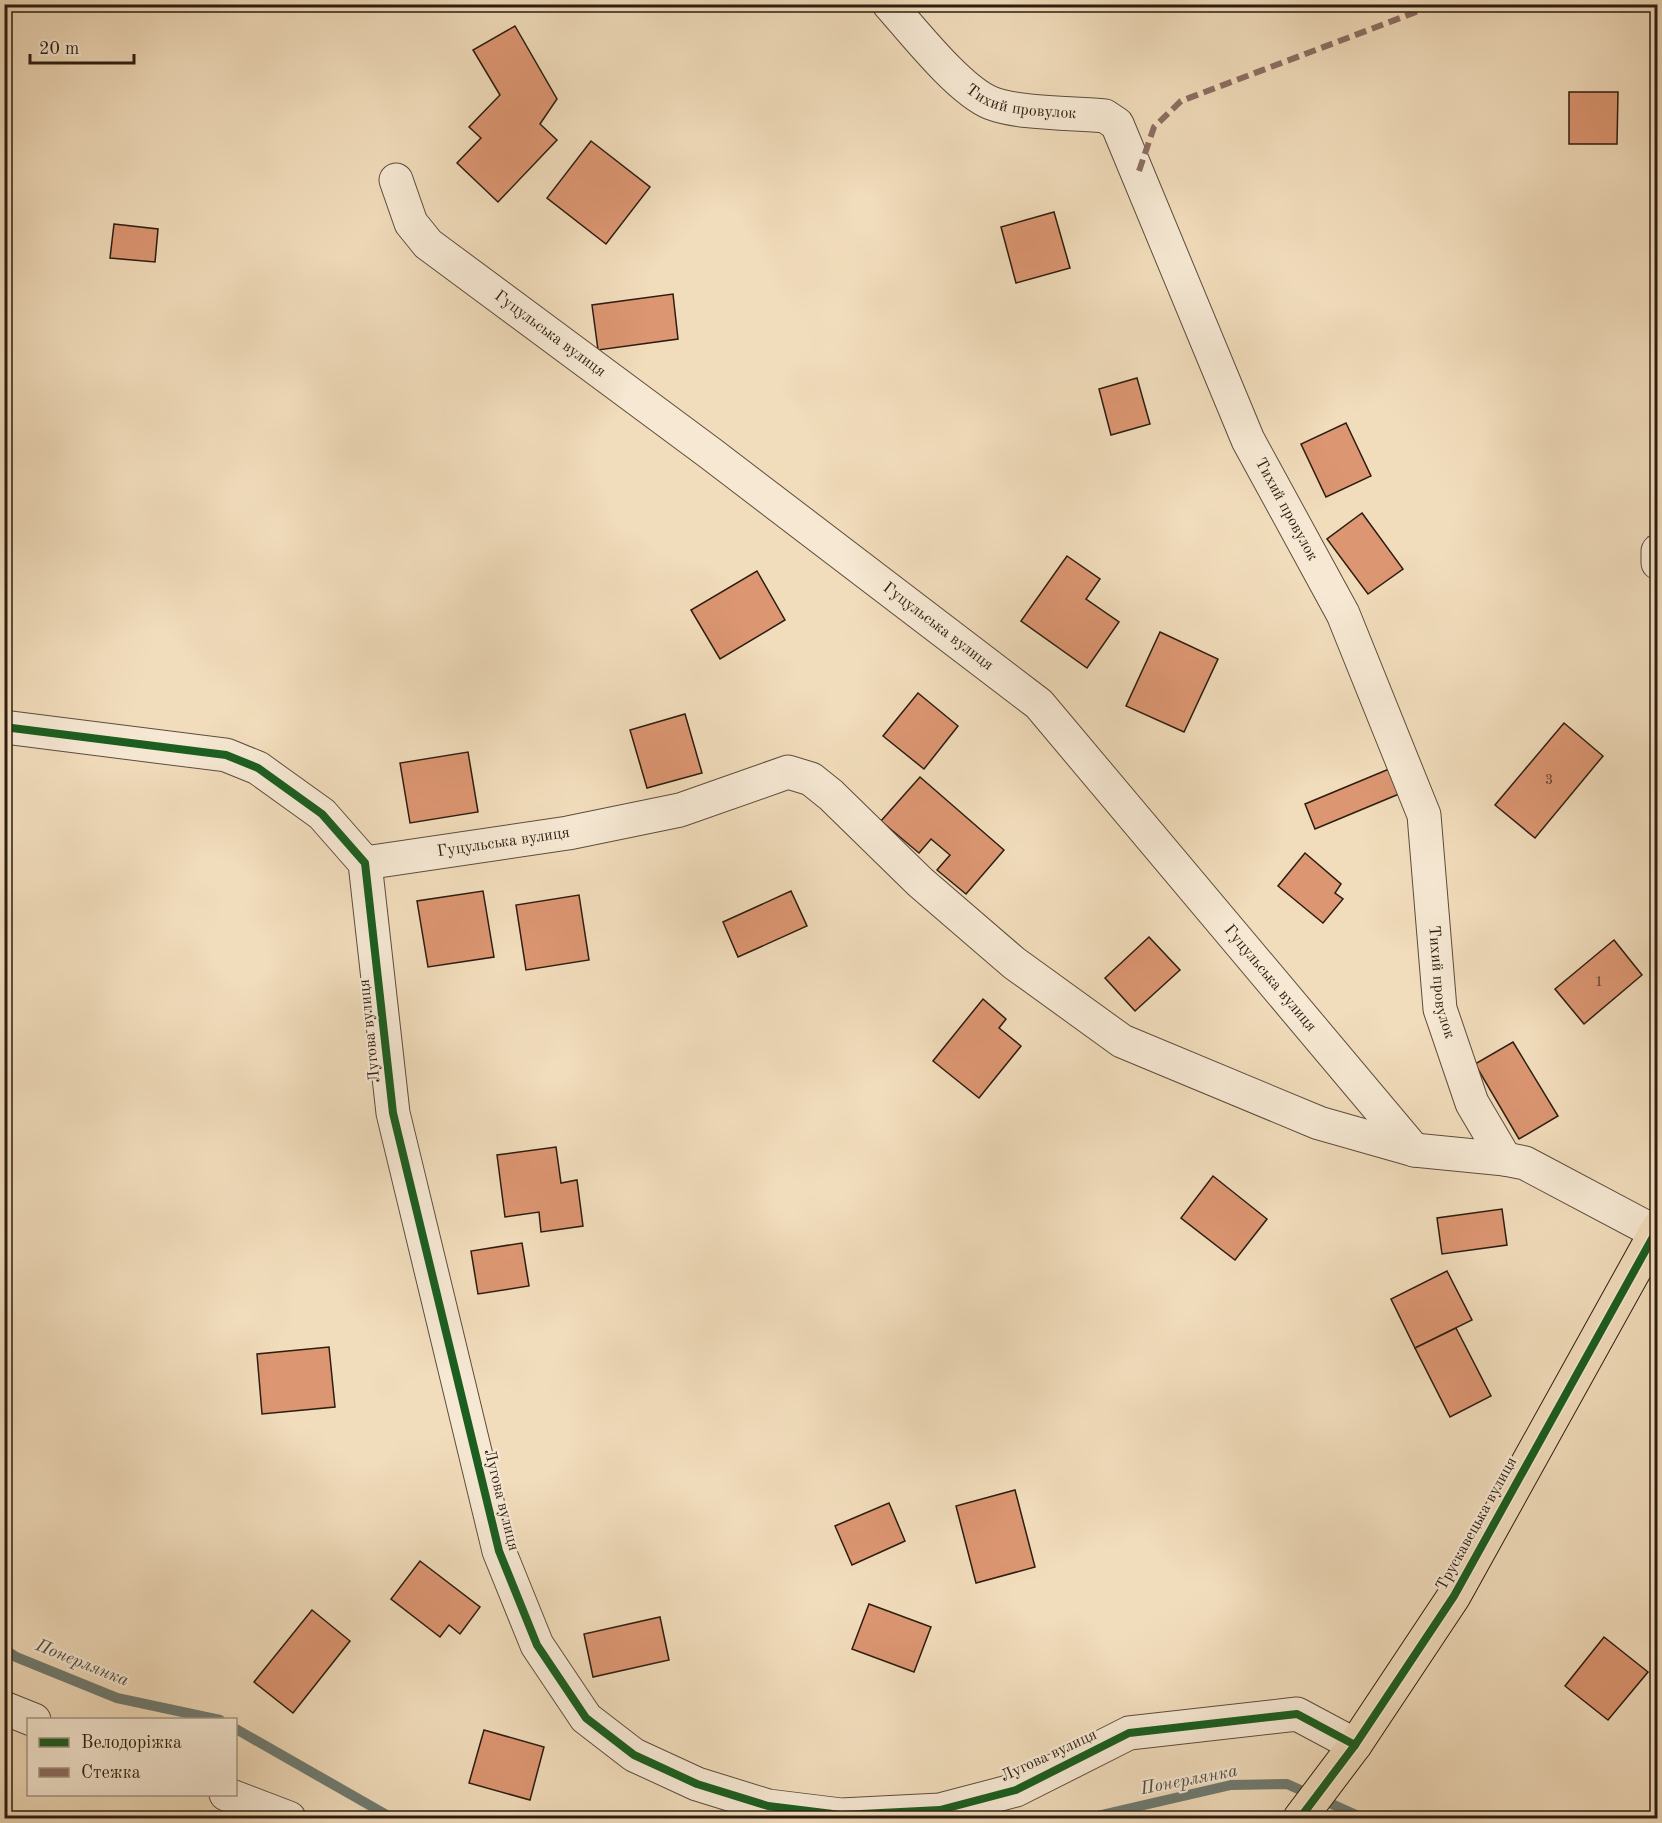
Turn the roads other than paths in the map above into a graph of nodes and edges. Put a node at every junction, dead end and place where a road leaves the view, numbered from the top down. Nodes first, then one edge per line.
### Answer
1 (889, 4) edge
2 (396, 180) dead end
3 (1658, 551) edge
4 (1658, 563) edge
5 (4, 727) edge
6 (365, 863) junction
7 (1414, 1150) junction
8 (1505, 1159) junction
9 (1656, 1230) edge
10 (4, 1708) edge
11 (31, 1718) edge
12 (1355, 1745) junction
13 (231, 1796) edge
14 (1303, 1816) edge
15 (290, 1818) edge

1 - 8 street, Тихий провулок
2 - 7 street, Гуцульська вулиця
3 - 4 street
5 - 6 street
6 - 7 street, Гуцульська вулиця
6 - 12 street, Лугова вулиця
7 - 8 street, Гуцульська вулиця
8 - 9 street, Гуцульська вулиця
9 - 12 main road, Трускавецька вулиця
10 - 11 street
12 - 14 main road, Трускавецька вулиця
13 - 15 street

